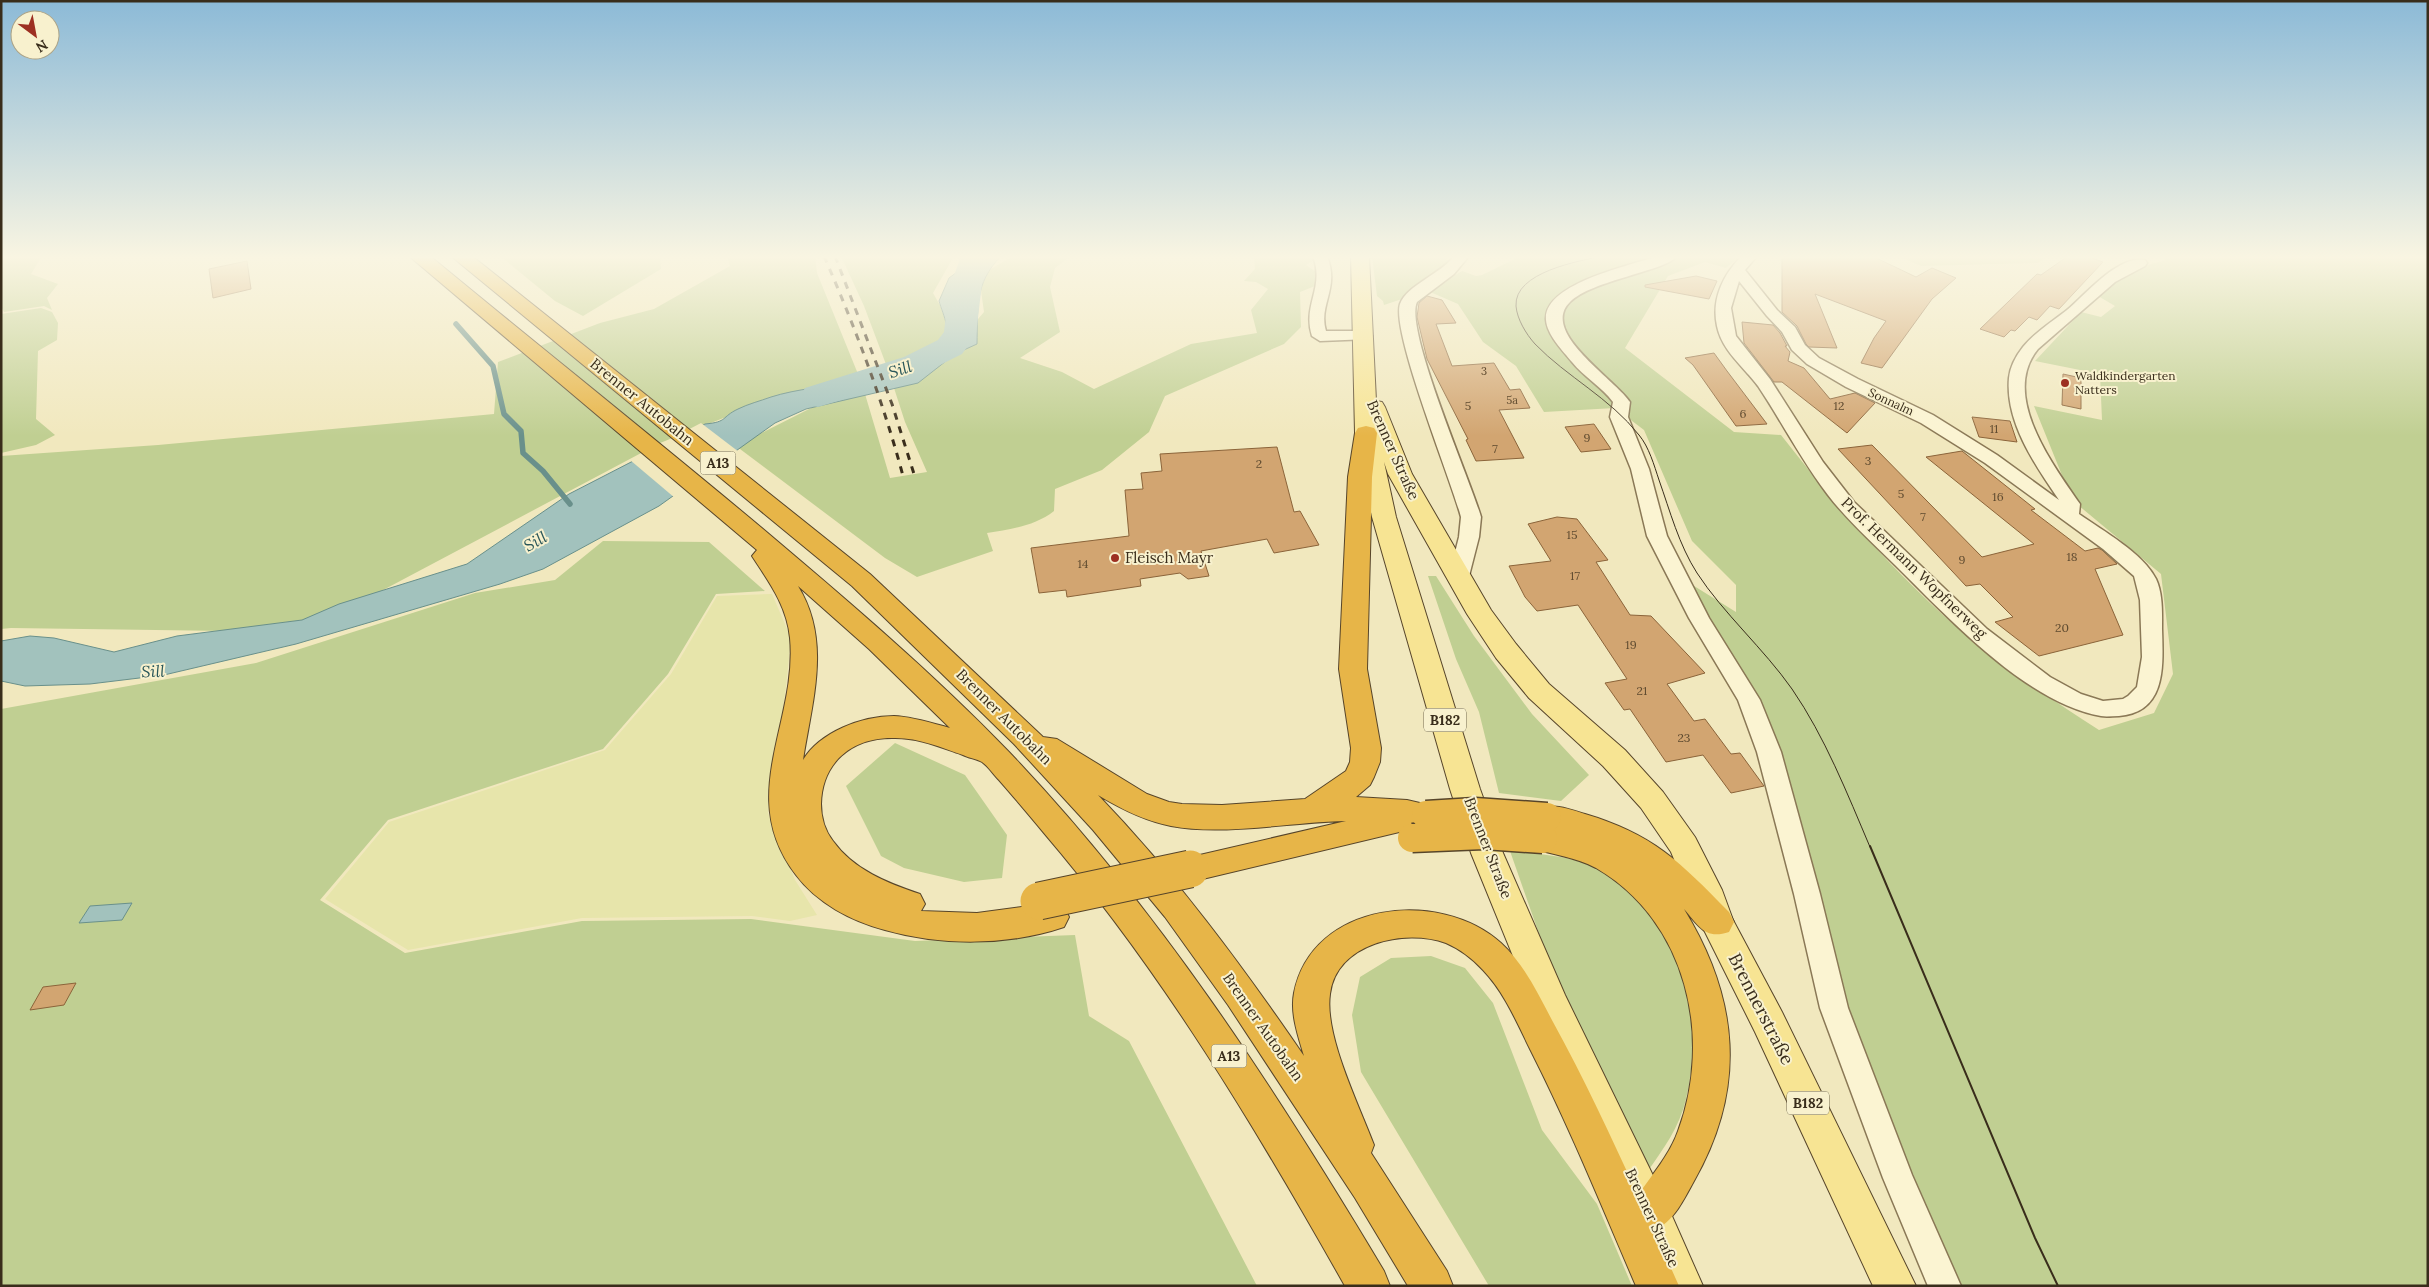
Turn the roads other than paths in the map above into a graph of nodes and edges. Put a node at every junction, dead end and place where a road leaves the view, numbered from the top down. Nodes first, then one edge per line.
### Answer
1 (490, 316) edge
2 (534, 316) edge
3 (1316, 316) edge
4 (1363, 316) edge
5 (1406, 316) edge
6 (1554, 316) edge
7 (1724, 316) edge
8 (1776, 316) edge
9 (2068, 316) edge
10 (1364, 336) junction
11 (1366, 387) junction
12 (1366, 433) junction
13 (2066, 514) junction
14 (742, 524) junction
15 (1459, 576) junction
16 (2084, 705) joint
17 (1024, 736) junction
18 (992, 754) junction
19 (1310, 810) junction
20 (1407, 821) junction
21 (1545, 828) junction
22 (1045, 909) junction
23 (1716, 922) junction
24 (1370, 1184) junction
25 (1650, 1212) junction
26 (1369, 1286) edge
27 (1432, 1286) edge
28 (1658, 1286) edge
29 (1682, 1286) edge
30 (1895, 1286) edge
31 (1945, 1286) edge

1 - 14 highway, Brenner Autobahn / A13
2 - 17 highway, Brenner Autobahn / A13
3 - 10 street
4 - 10 main road, Brenner Straße / B182
5 - 15 street
6 - 31 street
7 - 16 street, Prof. Hermann Wopfnerweg
8 - 13 street, Sonnalm
9 - 13 street
10 - 11 main road, Brenner Straße / B182
11 - 12 main road, Brenner Straße / B182
11 - 15 main road, Brenner Straße / B182
12 - 19 highway
12 - 25 main road, Brenner Straße / B182
13 - 16 street, Sonnalm
14 - 18 highway, Brenner Autobahn / A13
14 - 22 highway
15 - 23 main road, Brenner Straße / B182
17 - 19 highway
17 - 24 highway, Brenner Autobahn / A13
18 - 22 highway
18 - 26 highway, Brenner Autobahn / A13
19 - 20 highway
20 - 21 highway, bridge
20 - 22 highway
21 - 23 highway
21 - 25 highway
23 - 30 main road, Brennerstraße / B182
24 - 27 highway, Brenner Autobahn / A13
24 - 28 highway
25 - 29 main road, Brenner Straße / B182

